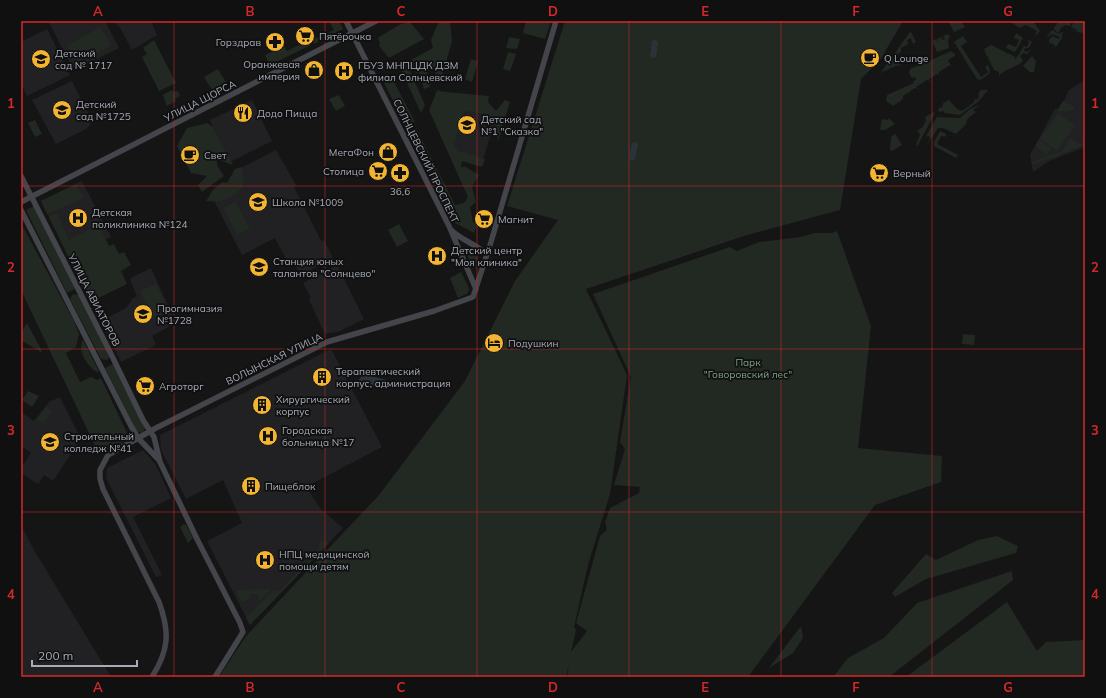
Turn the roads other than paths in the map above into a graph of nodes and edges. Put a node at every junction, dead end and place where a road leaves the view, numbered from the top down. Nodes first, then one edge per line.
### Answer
1 (346, 21) edge
2 (376, 21) edge
3 (556, 21) edge
4 (353, 33) junction
5 (21, 176) edge
6 (31, 197) junction
7 (21, 202) edge
8 (21, 210) edge
9 (449, 226) junction
10 (491, 242) junction
11 (476, 244) junction
12 (486, 254) junction
13 (468, 267) junction
14 (480, 275) junction
15 (476, 289) junction
16 (150, 432) junction
17 (138, 438) junction
18 (160, 462) junction
19 (152, 677) edge
20 (215, 677) edge

1 - 4 street, СОЛНЦЕВСКИЙ ПРОСПЕКТ
2 - 4 street, УЛИЦА ЩОРСА
3 - 10 street
4 - 6 street, УЛИЦА ЩОРСА
4 - 9 street, СОЛНЦЕВСКИЙ ПРОСПЕКТ
5 - 6 street, УЛИЦА АВИАТОРОВ
6 - 7 street, УЛИЦА ЩОРСА
6 - 16 street, УЛИЦА АВИАТОРОВ
8 - 17 street, УЛИЦА АВИАТОРОВ
9 - 11 street
9 - 13 street, СОЛНЦЕВСКИЙ ПРОСПЕКТ
10 - 11 street
10 - 12 street
11 - 12 street
12 - 14 street
13 - 14 street
13 - 15 street, СОЛНЦЕВСКИЙ ПРОСПЕКТ
14 - 15 street
15 - 16 street, ВОЛЫНСКАЯ УЛИЦА
16 - 17 street
16 - 18 street, УЛИЦА АВИАТОРОВ
17 - 18 street, УЛИЦА АВИАТОРОВ
17 - 19 street
18 - 20 street, УЛИЦА АВИАТОРОВ

